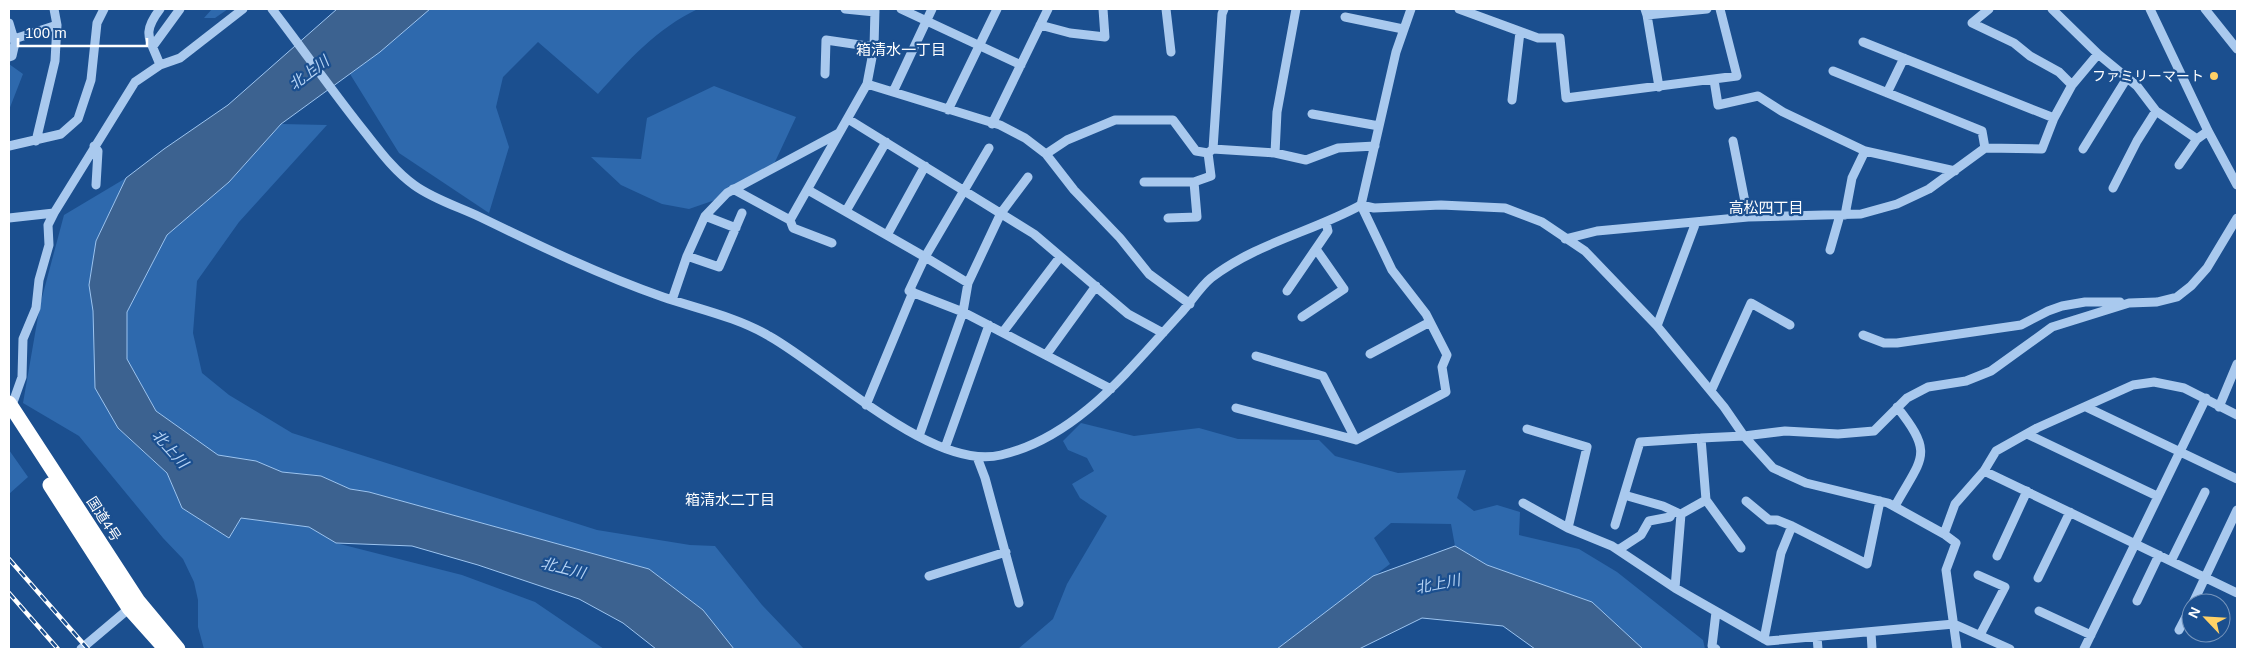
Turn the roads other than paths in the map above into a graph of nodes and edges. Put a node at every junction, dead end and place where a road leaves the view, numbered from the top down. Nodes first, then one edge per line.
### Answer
1 (54, 9) edge
2 (104, 9) edge
3 (160, 9) edge
4 (180, 9) edge
5 (243, 9) edge
6 (272, 9) edge
7 (846, 9) edge
8 (901, 9) edge
9 (932, 9) edge
10 (997, 9) edge
11 (1048, 9) edge
12 (1103, 9) edge
13 (1166, 9) edge
14 (1224, 9) edge
15 (1296, 9) edge
16 (1412, 9) edge
17 (1459, 9) edge
18 (1707, 9) edge
19 (1720, 9) edge
20 (1989, 9) edge
21 (2052, 9) edge
22 (2150, 9) edge
23 (2205, 9) edge
24 (875, 10) edge
25 (1646, 12) edge
26 (1345, 17) dead end
27 (927, 20) junction
28 (9, 23) edge
29 (57, 25) junction
30 (1040, 25) junction
31 (1402, 29) junction
32 (1520, 32) junction
33 (14, 39) junction
34 (1863, 42) dead end
35 (979, 45) junction
36 (153, 46) junction
37 (874, 47) junction
38 (2237, 49) edge
39 (1171, 52) dead end
40 (2098, 54) junction
41 (9, 57) edge
42 (1904, 58) junction
43 (160, 65) junction
44 (1021, 65) junction
45 (1833, 71) dead end
46 (824, 74) dead end
47 (2127, 78) junction
48 (1714, 80) junction
49 (867, 84) junction
50 (2072, 84) junction
51 (1659, 87) junction
52 (893, 92) junction
53 (1887, 93) junction
54 (1512, 100) dead end
55 (948, 110) junction
56 (2156, 111) junction
57 (1312, 114) dead end
58 (2054, 118) junction
59 (848, 119) junction
60 (992, 124) junction
61 (1378, 126) junction
62 (2208, 131) junction
63 (840, 132) junction
64 (2197, 139) junction
65 (36, 141) junction
66 (1733, 141) dead end
67 (886, 142) junction
68 (9, 146) edge
69 (94, 146) junction
70 (1375, 146) junction
71 (989, 148) dead end
72 (1985, 148) junction
73 (2083, 149) dead end
74 (1211, 151) junction
75 (1275, 152) junction
76 (1865, 152) junction
77 (1046, 154) junction
78 (2179, 165) dead end
79 (925, 166) junction
80 (1955, 171) junction
81 (1028, 177) dead end
82 (1144, 182) dead end
83 (1194, 182) junction
84 (96, 185) dead end
85 (2237, 185) edge
86 (2113, 188) dead end
87 (733, 189) junction
88 (808, 190) junction
89 (965, 190) junction
90 (1360, 205) junction
91 (846, 211) junction
92 (54, 213) junction
93 (742, 213) dead end
94 (1001, 213) junction
95 (1842, 215) junction
96 (705, 216) junction
97 (1748, 217) junction
98 (9, 218) edge
99 (1168, 218) dead end
100 (2237, 218) edge
101 (790, 220) junction
102 (1696, 222) junction
103 (1326, 223) junction
104 (736, 228) junction
105 (886, 235) junction
106 (1565, 239) junction
107 (832, 243) dead end
108 (1316, 249) junction
109 (1830, 250) dead end
110 (687, 256) junction
111 (925, 257) junction
112 (1060, 257) junction
113 (968, 283) junction
114 (1096, 286) junction
115 (1287, 291) dead end
116 (913, 292) junction
117 (672, 300) junction
118 (2128, 302) junction
119 (1190, 304) junction
120 (963, 312) junction
121 (1302, 317) dead end
122 (1430, 322) junction
123 (989, 325) junction
124 (1790, 325) dead end
125 (1657, 326) junction
126 (1003, 332) junction
127 (1163, 333) junction
128 (1864, 334) dead end
129 (1370, 354) dead end
130 (1046, 355) junction
131 (1256, 356) dead end
132 (2237, 364) edge
133 (1111, 389) junction
134 (1711, 391) junction
135 (2206, 398) junction
136 (866, 405) junction
137 (1897, 407) junction
138 (2086, 407) junction
139 (2219, 407) junction
140 (1236, 408) dead end
141 (9, 412) edge
142 (2237, 414) edge
143 (1527, 429) dead end
144 (2027, 434) junction
145 (919, 436) junction
146 (1744, 436) junction
147 (1701, 438) junction
148 (1356, 440) junction
149 (945, 448) junction
150 (2179, 451) junction
151 (977, 457) junction
152 (1984, 470) junction
153 (2237, 479) edge
154 (2027, 492) junction
155 (2204, 492) dead end
156 (1624, 495) junction
157 (2158, 496) junction
158 (1706, 500) junction
159 (1880, 501) junction
160 (1746, 502) dead end
161 (1523, 503) dead end
162 (1895, 506) junction
163 (2237, 510) edge
164 (1677, 512) junction
165 (2070, 512) junction
166 (1615, 525) dead end
167 (1792, 526) junction
168 (1568, 528) junction
169 (1944, 534) junction
170 (2135, 544) junction
171 (1741, 548) dead end
172 (1618, 550) junction
173 (1006, 552) junction
174 (2159, 555) junction
175 (1996, 556) dead end
176 (2171, 561) junction
177 (1978, 575) dead end
178 (929, 576) dead end
179 (2038, 578) dead end
180 (2205, 578) junction
181 (1675, 588) junction
182 (2198, 593) edge
183 (2237, 593) edge
184 (2137, 601) dead end
185 (1019, 603) dead end
186 (134, 604) junction
187 (2039, 610) dead end
188 (1716, 612) junction
189 (1954, 624) junction
190 (2181, 626) edge
191 (2179, 630) dead end
192 (1871, 632) junction
193 (1980, 635) junction
194 (2091, 635) junction
195 (1817, 637) junction
196 (1767, 643) edge
197 (81, 649) edge
198 (165, 649) edge
199 (178, 649) edge
200 (1716, 649) edge
201 (1818, 649) edge
202 (1872, 649) edge
203 (1957, 649) edge
204 (2010, 649) edge
205 (2084, 649) edge

1 - 29 street
2 - 65 street
3 - 36 street
4 - 36 street
5 - 43 street
6 - 117 street
7 - 24 street
8 - 27 street
9 - 27 street
10 - 35 street
11 - 30 street
12 - 30 street
13 - 39 street
14 - 74 street
15 - 75 street
16 - 31 street
17 - 32 street
18 - 25 street
19 - 48 street
20 - 50 street
21 - 40 street
22 - 62 street
23 - 38 street
24 - 37 street
25 - 51 street
26 - 31 street
27 - 35 street
27 - 52 street
28 - 33 street
29 - 33 street
29 - 65 street
30 - 44 street
31 - 61 street
32 - 51 street
32 - 54 street
33 - 41 street
34 - 42 street
35 - 44 street
35 - 55 street
36 - 43 street
37 - 46 street
37 - 49 street
40 - 47 street
40 - 50 street
42 - 53 street
42 - 58 street
43 - 69 street
44 - 60 street
45 - 53 street
47 - 56 street
47 - 73 street
48 - 51 street
48 - 76 street
49 - 52 street
49 - 59 street
50 - 58 street
52 - 55 street
53 - 72 street
55 - 60 street
56 - 64 street
56 - 86 street
57 - 61 street
58 - 72 street
59 - 63 street
59 - 67 street
60 - 77 street
61 - 70 street
62 - 64 street
62 - 85 street
63 - 87 street
63 - 88 street
64 - 78 street
65 - 68 street
66 - 97 street
67 - 79 street
67 - 91 street
69 - 84 street
69 - 92 street
70 - 75 street
70 - 90 street
71 - 89 street
72 - 80 street
74 - 75 street
74 - 77 street
74 - 83 street
76 - 80 street
76 - 95 street
77 - 119 street
79 - 89 street
79 - 105 street
80 - 95 street
81 - 94 street
82 - 83 street
83 - 99 street
87 - 96 street
87 - 101 street
88 - 91 street
88 - 101 street
89 - 94 street
89 - 111 street
90 - 103 street
90 - 106 street
90 - 122 street
91 - 105 street
92 - 98 street
92 - 141 street
93 - 104 street
94 - 112 street
94 - 113 street
95 - 97 street
95 - 109 street
96 - 104 street
96 - 110 street
97 - 102 street
100 - 118 street
101 - 107 street
102 - 106 street
102 - 125 street
103 - 108 street
103 - 119 street
104 - 110 street
105 - 111 street
106 - 125 street
108 - 115 street
108 - 121 street
110 - 117 street
111 - 113 street
111 - 116 street
112 - 114 street
112 - 126 street
113 - 120 street
114 - 127 street
114 - 130 street
116 - 120 street
116 - 136 street
117 - 136 street
118 - 128 street
118 - 137 street
119 - 127 street
120 - 123 street
120 - 145 street
122 - 129 street
122 - 148 street
123 - 126 street
123 - 149 street
124 - 134 street
125 - 134 street
126 - 130 street
127 - 133 street
130 - 133 street
131 - 148 street
132 - 139 street
133 - 151 street
134 - 146 street
135 - 138 street
135 - 139 street
135 - 150 street
136 - 145 street
137 - 146 street
137 - 162 street
138 - 144 street
138 - 150 street
139 - 142 street
140 - 148 street
141 - 186 highway, 国道4号
143 - 168 street
144 - 152 street
144 - 157 street
145 - 149 street
146 - 147 street
146 - 159 street
147 - 156 street
147 - 158 street
149 - 151 street
150 - 153 street
150 - 157 street
151 - 173 street
152 - 154 street
152 - 169 street
154 - 165 street
154 - 175 street
155 - 176 street
156 - 164 street
156 - 166 street
157 - 170 street
158 - 164 street
158 - 171 street
159 - 162 street
159 - 167 street
160 - 167 street
161 - 168 street
162 - 169 street
163 - 180 street
164 - 172 street
164 - 181 street
165 - 170 street
165 - 179 street
167 - 196 street
168 - 172 street
169 - 189 street
170 - 174 street
170 - 194 street
172 - 181 street
173 - 178 street
173 - 185 street
174 - 176 street
174 - 184 street
176 - 180 street
177 - 193 street
180 - 182 street
180 - 183 street
181 - 188 street
186 - 197 street
186 - 198 highway, 国道4号
186 - 199 highway, 国道4号
187 - 194 street
188 - 196 street
188 - 200 street
189 - 192 street
189 - 193 street
189 - 203 street
190 - 191 street
192 - 195 street
192 - 202 street
193 - 204 street
194 - 205 street
195 - 196 street
195 - 201 street

